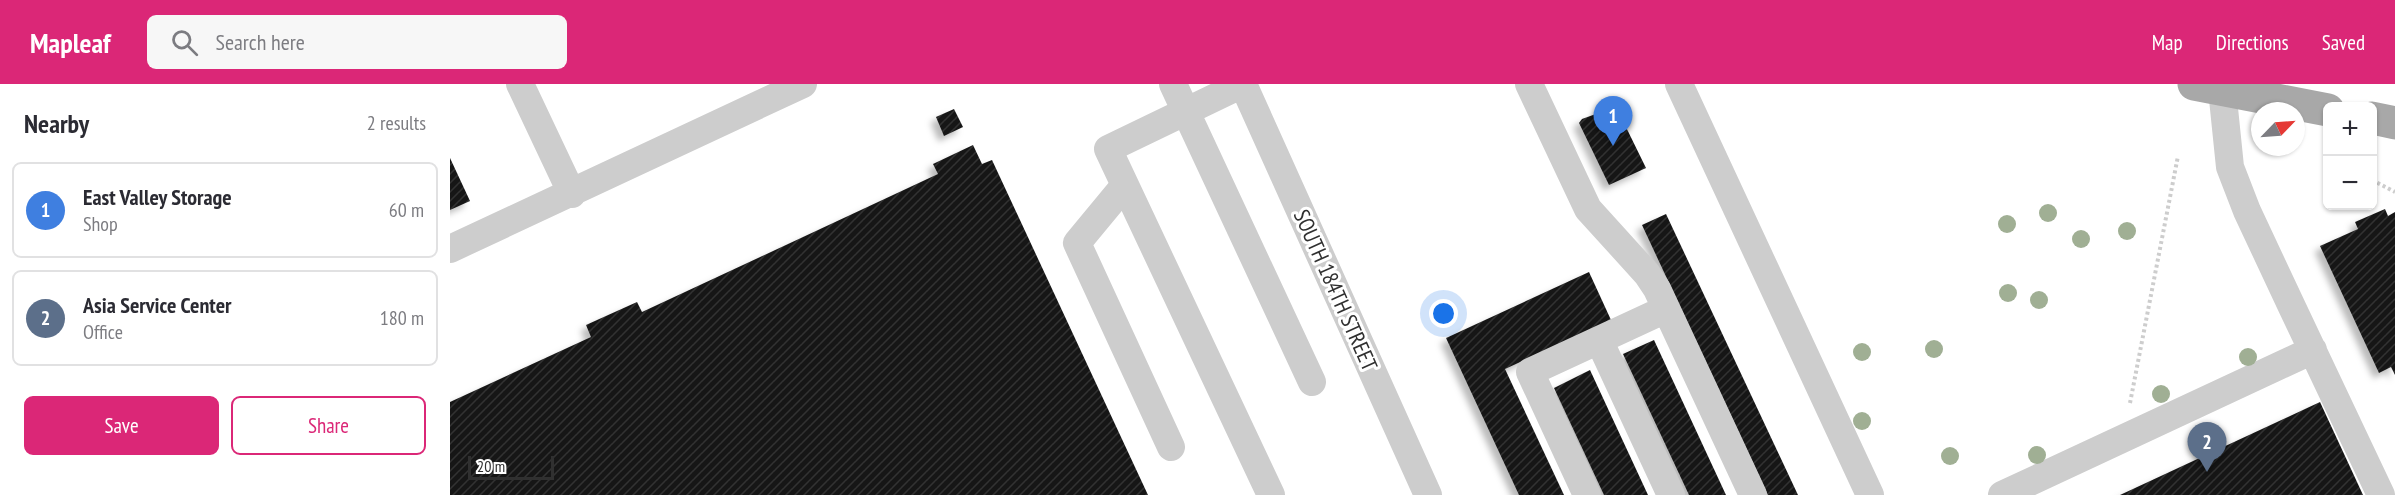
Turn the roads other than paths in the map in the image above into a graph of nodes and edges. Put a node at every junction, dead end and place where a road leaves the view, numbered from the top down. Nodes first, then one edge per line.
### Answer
1 (520, 84) edge
2 (803, 84) edge
3 (1173, 84) edge
4 (1243, 84) edge
5 (1529, 84) edge
6 (1679, 84) edge
7 (2208, 87) edge
8 (2323, 109) edge
9 (1186, 112) junction
10 (2377, 119) edge
11 (2395, 123) edge
12 (1125, 185) junction
13 (572, 194) junction
14 (450, 249) edge
15 (1666, 309) junction
16 (1599, 340) junction
17 (2313, 350) junction
18 (1312, 382) dead end
19 (1171, 447) dead end
20 (1271, 495) edge
21 (1428, 495) edge
22 (1587, 495) edge
23 (1671, 495) edge
24 (1753, 495) edge
25 (1870, 495) edge
26 (2002, 495) edge
27 (2381, 495) edge

1 - 13 street
2 - 13 street
3 - 9 street
4 - 9 street
4 - 21 street, SOUTH 184TH STREET
5 - 15 street
6 - 25 street
7 - 8 main road
7 - 17 street
9 - 12 street
9 - 18 street
10 - 11 main road
12 - 19 street
12 - 20 street
13 - 14 street
15 - 16 street
15 - 24 street
16 - 22 street
16 - 23 street
17 - 26 street
17 - 27 street

